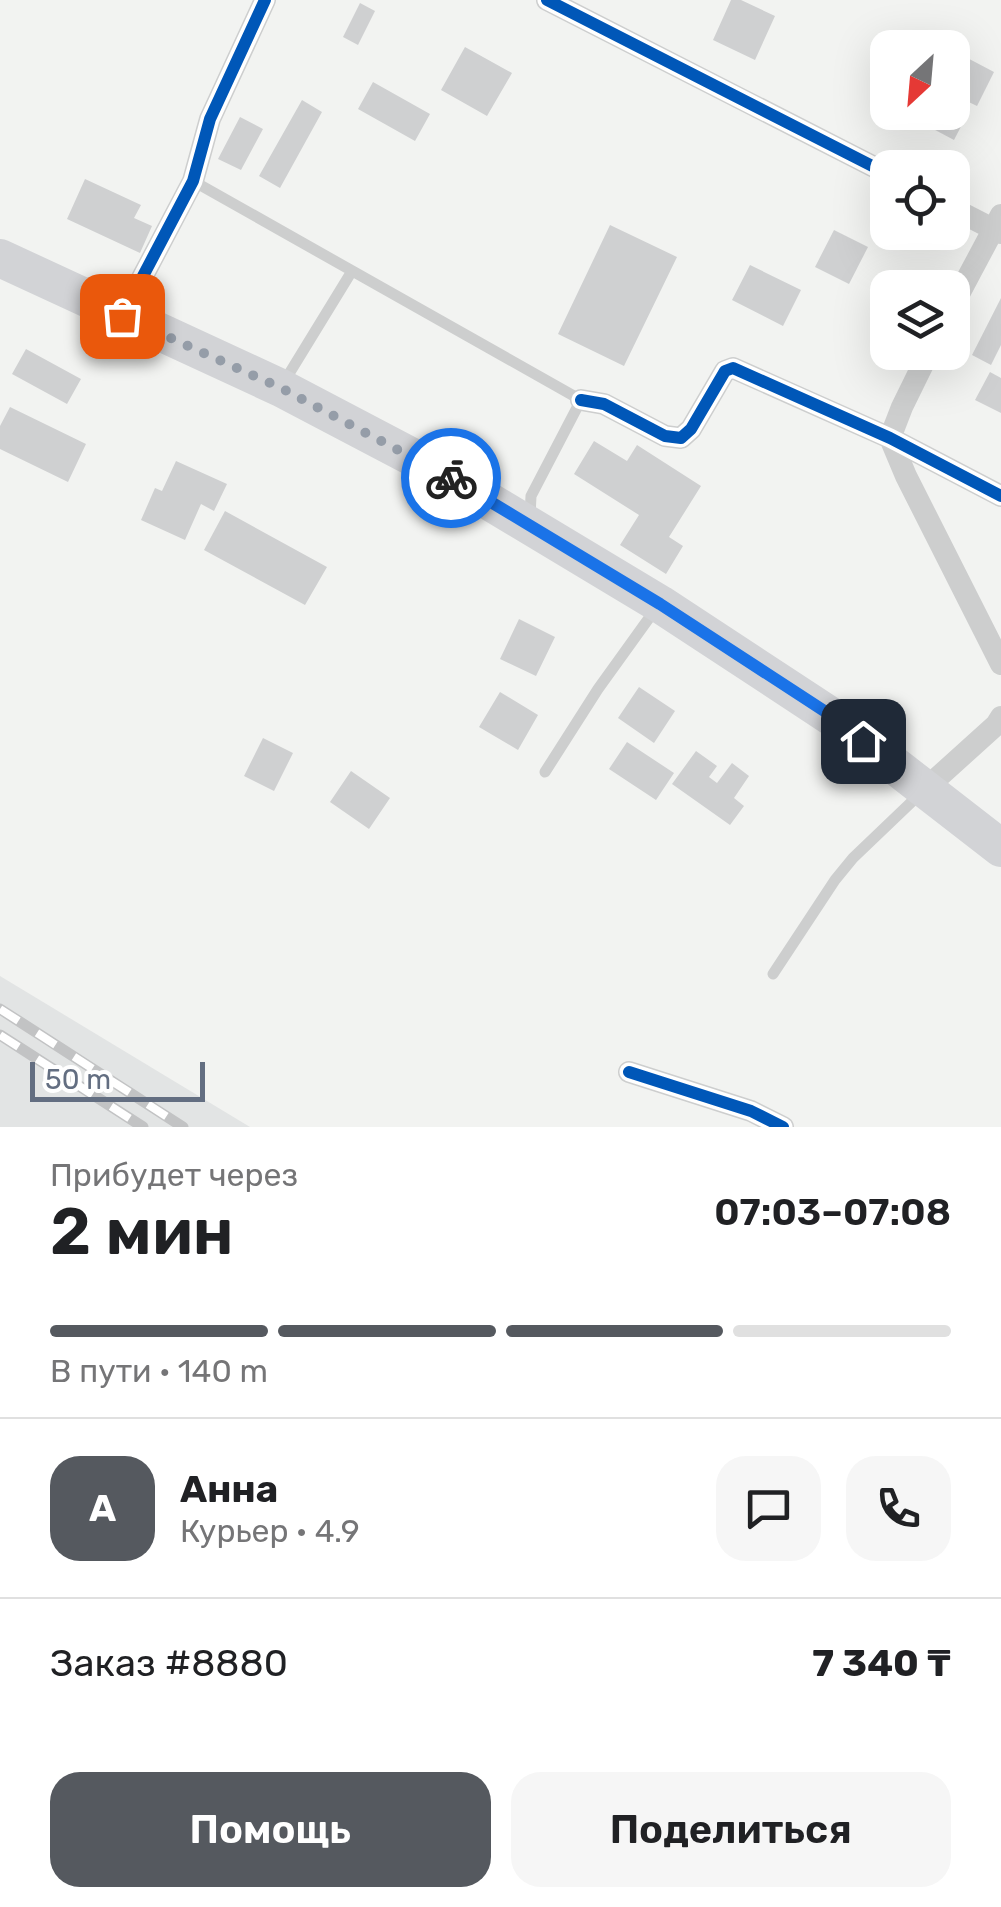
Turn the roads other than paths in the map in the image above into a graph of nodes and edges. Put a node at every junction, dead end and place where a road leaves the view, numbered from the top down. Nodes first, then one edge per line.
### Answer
1 (265, 0) edge
2 (547, 0) edge
3 (870, 165) edge
4 (193, 181) junction
5 (970, 215) edge
6 (998, 225) edge
7 (0, 258) edge
8 (352, 270) junction
9 (970, 276) edge
10 (122, 316) junction
11 (921, 370) edge
12 (281, 388) junction
13 (580, 400) junction
14 (890, 438) junction
15 (1001, 496) edge
16 (530, 525) junction
17 (660, 604) junction
18 (1001, 664) edge
19 (1001, 717) edge
20 (545, 772) dead end
21 (925, 789) junction
22 (1001, 848) edge
23 (773, 974) dead end
24 (629, 1072) dead end
25 (783, 1127) edge

1 - 4 street
2 - 3 street
4 - 8 lane
4 - 10 street
5 - 6 street
6 - 9 street
7 - 10 main road
8 - 12 lane
8 - 13 lane
10 - 12 main road
11 - 14 street
12 - 16 main road
13 - 14 street
13 - 16 lane
14 - 15 street
14 - 18 street
16 - 17 main road
17 - 20 lane
17 - 21 main road
19 - 21 street
21 - 22 main road
21 - 23 lane
24 - 25 street

